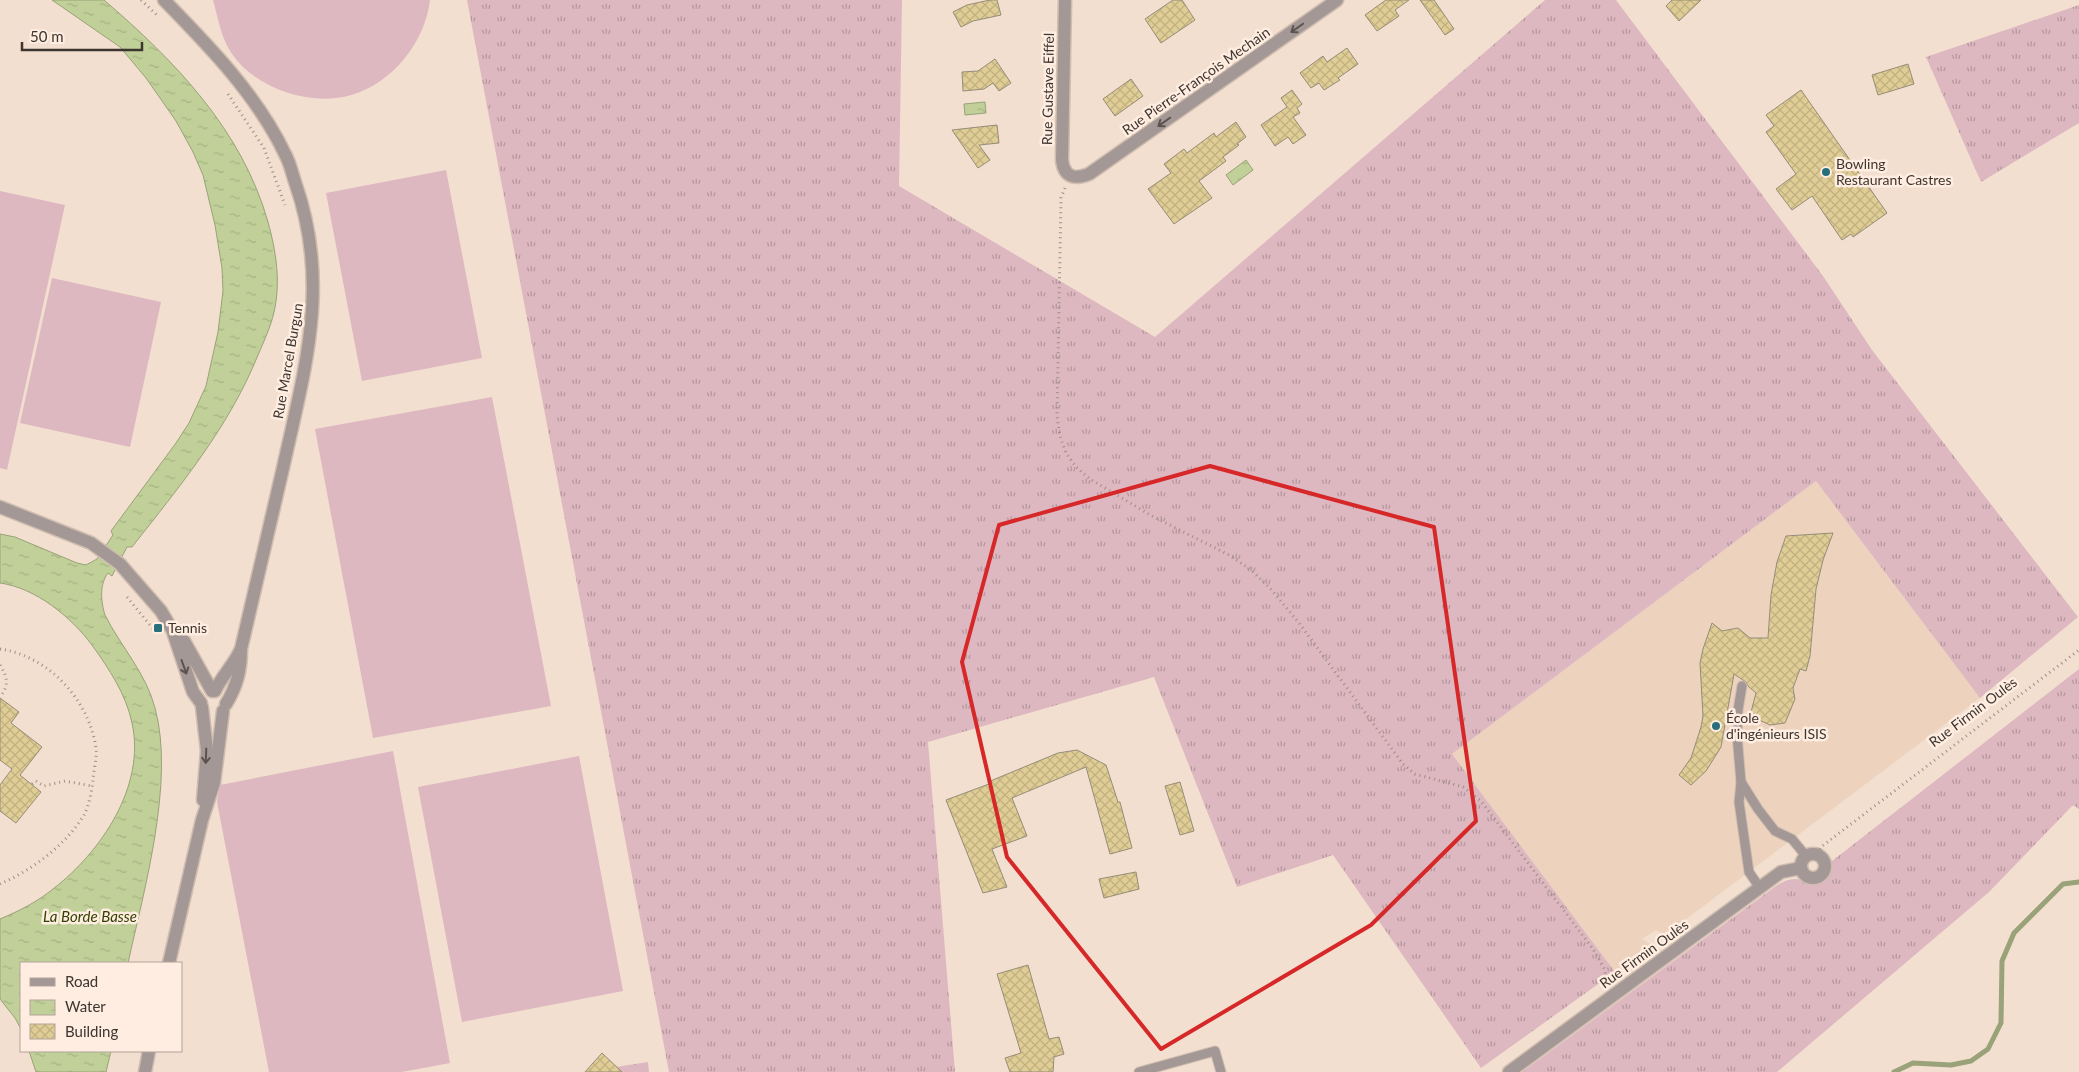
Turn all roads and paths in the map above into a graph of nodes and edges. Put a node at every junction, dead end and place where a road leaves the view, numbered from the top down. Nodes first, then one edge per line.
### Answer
1 (141, 0) edge
2 (164, 0) edge
3 (1065, 0) edge
4 (1337, 0) edge
5 (160, 18) dead end
6 (227, 92) dead end
7 (1070, 176) junction
8 (286, 207) dead end
9 (0, 507) edge
10 (127, 597) dead end
11 (171, 628) junction
12 (159, 636) dead end
13 (0, 649) edge
14 (241, 649) junction
15 (2079, 650) edge
16 (0, 665) edge
17 (1742, 686) dead end
18 (214, 691) junction
19 (0, 697) edge
20 (202, 705) junction
21 (225, 708) junction
22 (1741, 782) junction
23 (32, 784) dead end
24 (92, 786) junction
25 (202, 820) junction
26 (1808, 859) junction
27 (0, 884) edge
28 (1760, 888) junction
29 (169, 962) edge
30 (1614, 995) junction
31 (150, 1052) edge
32 (145, 1072) edge
33 (1139, 1072) edge
34 (1221, 1072) edge
35 (1509, 1072) edge

1 - 5 path
2 - 14 street, Rue Marcel Burgun
3 - 7 street, Rue Gustave Eiffel
4 -> 7 street, Rue Pierre-François Mechain
6 - 8 path
7 - 30 path
9 - 11 street
10 - 12 path
11 - 18 street
11 -> 20 street
13 - 24 path
14 - 18 street, Rue Marcel Burgun
14 - 21 street, Rue Marcel Burgun
15 - 26 path, Rue Firmin Oulès
16 - 19 path
17 - 22 lane
18 - 20 street
18 - 21 street
20 - 21 street
20 -> 25 street
21 - 25 street, Rue Marcel Burgun
22 - 26 lane
22 - 28 lane
23 - 24 path
24 - 27 path
25 - 29 street
26 - 28 street, Rue Firmin Oulès
28 - 30 street, Rue Firmin Oulès
30 - 35 street, Rue Firmin Oulès
31 - 32 street
33 - 34 lane

